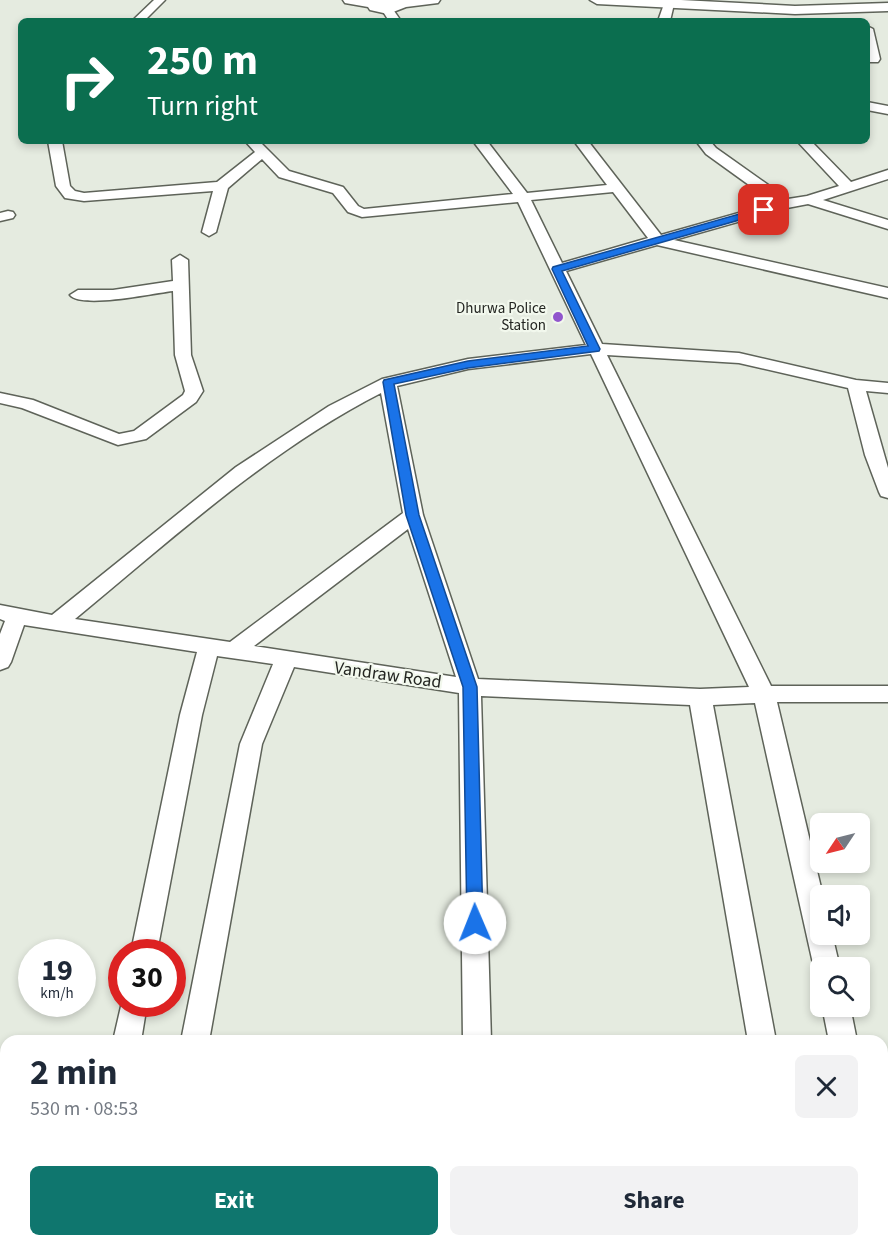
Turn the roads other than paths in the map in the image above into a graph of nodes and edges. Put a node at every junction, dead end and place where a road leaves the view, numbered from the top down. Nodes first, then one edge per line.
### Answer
1 (160, 0) edge
2 (350, 0) edge
3 (433, 0) edge
4 (597, 0) edge
5 (669, 4) junction
6 (888, 7) edge
7 (389, 10) edge
8 (864, 15) edge
9 (141, 18) edge
10 (665, 18) edge
11 (871, 58) edge
12 (888, 63) edge
13 (870, 107) edge
14 (888, 110) edge
15 (56, 144) edge
16 (254, 144) edge
17 (482, 144) edge
18 (583, 144) edge
19 (705, 144) edge
20 (807, 144) edge
21 (262, 153) junction
22 (888, 174) edge
23 (221, 186) junction
24 (847, 186) junction
25 (615, 188) junction
26 (522, 196) junction
27 (809, 200) junction
28 (785, 204) junction
29 (888, 225) edge
30 (209, 232) dead end
31 (658, 241) junction
32 (180, 260) dead end
33 (557, 269) junction
34 (179, 285) junction
35 (888, 293) edge
36 (78, 295) dead end
37 (595, 349) junction
38 (388, 382) junction
39 (856, 385) junction
40 (888, 388) edge
41 (0, 398) edge
42 (888, 492) edge
43 (413, 515) junction
44 (8, 615) edge
45 (56, 623) junction
46 (209, 646) junction
47 (236, 649) junction
48 (286, 660) junction
49 (0, 662) edge
50 (470, 687) junction
51 (764, 694) junction
52 (888, 694) edge
53 (700, 697) junction
54 (147, 939) edge
55 (824, 957) edge
56 (132, 1017) edge
57 (838, 1017) edge
58 (128, 1035) edge
59 (196, 1035) edge
60 (477, 1035) edge
61 (761, 1035) edge
62 (842, 1035) edge

1 - 9 street
2 - 7 main road
3 - 7 main road
4 - 5 main road
5 - 8 main road
5 - 10 street
6 - 8 main road
11 - 12 street
13 - 14 street
15 - 23 street
16 - 21 street
17 - 26 street
18 - 25 street
19 - 28 street
20 - 24 street
21 - 23 street
21 - 26 street
22 - 24 street
23 - 30 street
24 - 27 street
25 - 26 street
25 - 31 street
26 - 33 street
27 - 28 street
27 - 29 street
28 - 31 street
31 - 33 street
31 - 35 street
32 - 34 street
33 - 37 street
34 - 36 street
34 - 41 street
37 - 38 street
37 - 39 street
37 - 51 street
38 - 43 street
38 - 45 street
39 - 40 street
39 - 42 street
43 - 47 street
43 - 50 street
44 - 45 street, Vandraw Road
44 - 49 street
45 - 46 street, Vandraw Road
46 - 47 street, Vandraw Road
46 - 54 street
47 - 48 street, Vandraw Road
48 - 50 street, Vandraw Road
48 - 59 street
50 - 53 street, Vandraw Road
50 - 60 street
51 - 52 street, Vandraw Road
51 - 53 street, Vandraw Road
51 - 55 street
53 - 61 street
56 - 58 street
57 - 62 street

